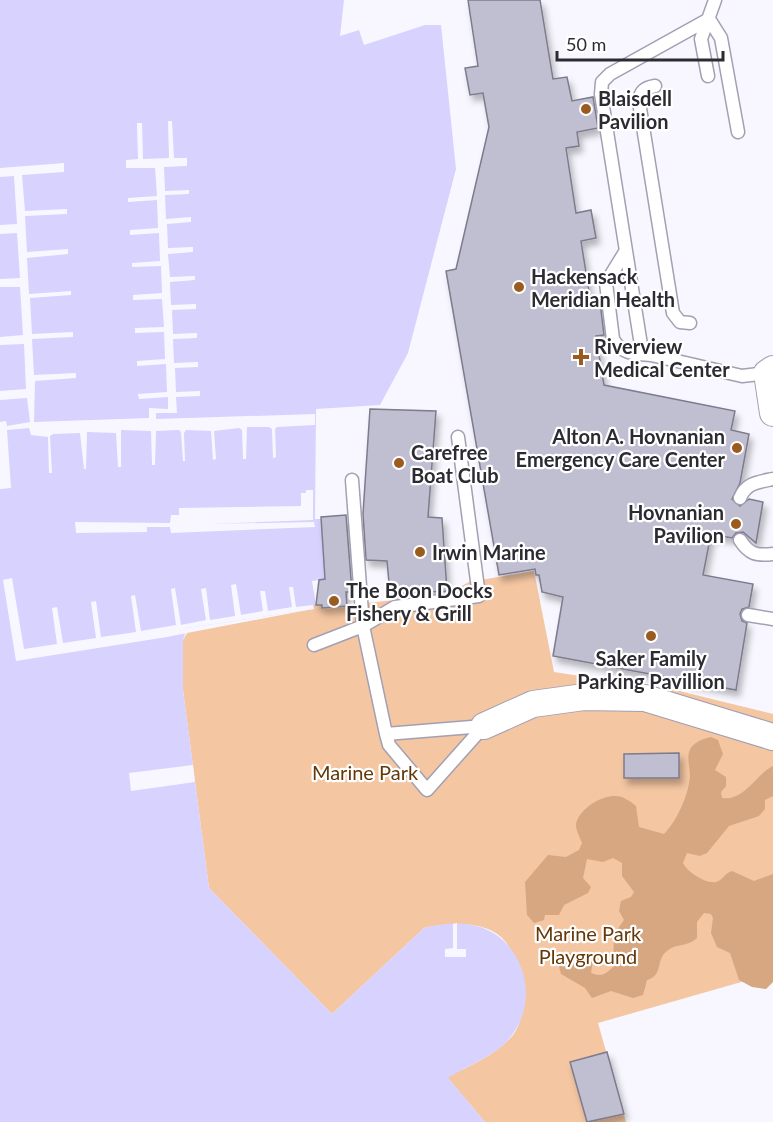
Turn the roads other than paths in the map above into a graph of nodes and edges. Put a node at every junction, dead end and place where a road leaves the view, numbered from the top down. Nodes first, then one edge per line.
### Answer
1 (715, 0) edge
2 (709, 19) junction
3 (708, 76) dead end
4 (655, 86) dead end
5 (738, 132) dead end
6 (626, 252) junction
7 (690, 323) dead end
8 (651, 355) junction
9 (770, 371) edge
10 (773, 413) edge
11 (458, 437) dead end
12 (773, 479) edge
13 (352, 480) dead end
14 (740, 498) dead end
15 (740, 540) dead end
16 (773, 554) edge
17 (748, 615) dead end
18 (773, 619) edge
19 (363, 626) junction
20 (314, 645) dead end
21 (484, 726) junction
22 (386, 734) junction
23 (773, 737) edge

1 - 2 lane
2 - 3 lane
2 - 5 lane
2 - 6 lane
4 - 7 lane
6 - 8 lane
6 - 8 lane
8 - 9 lane
9 - 10 street
11 - 19 lane
12 - 14 lane
13 - 19 lane
15 - 16 lane
17 - 18 lane
19 - 20 lane
19 - 22 lane
21 - 22 lane
21 - 22 lane
21 - 23 street

